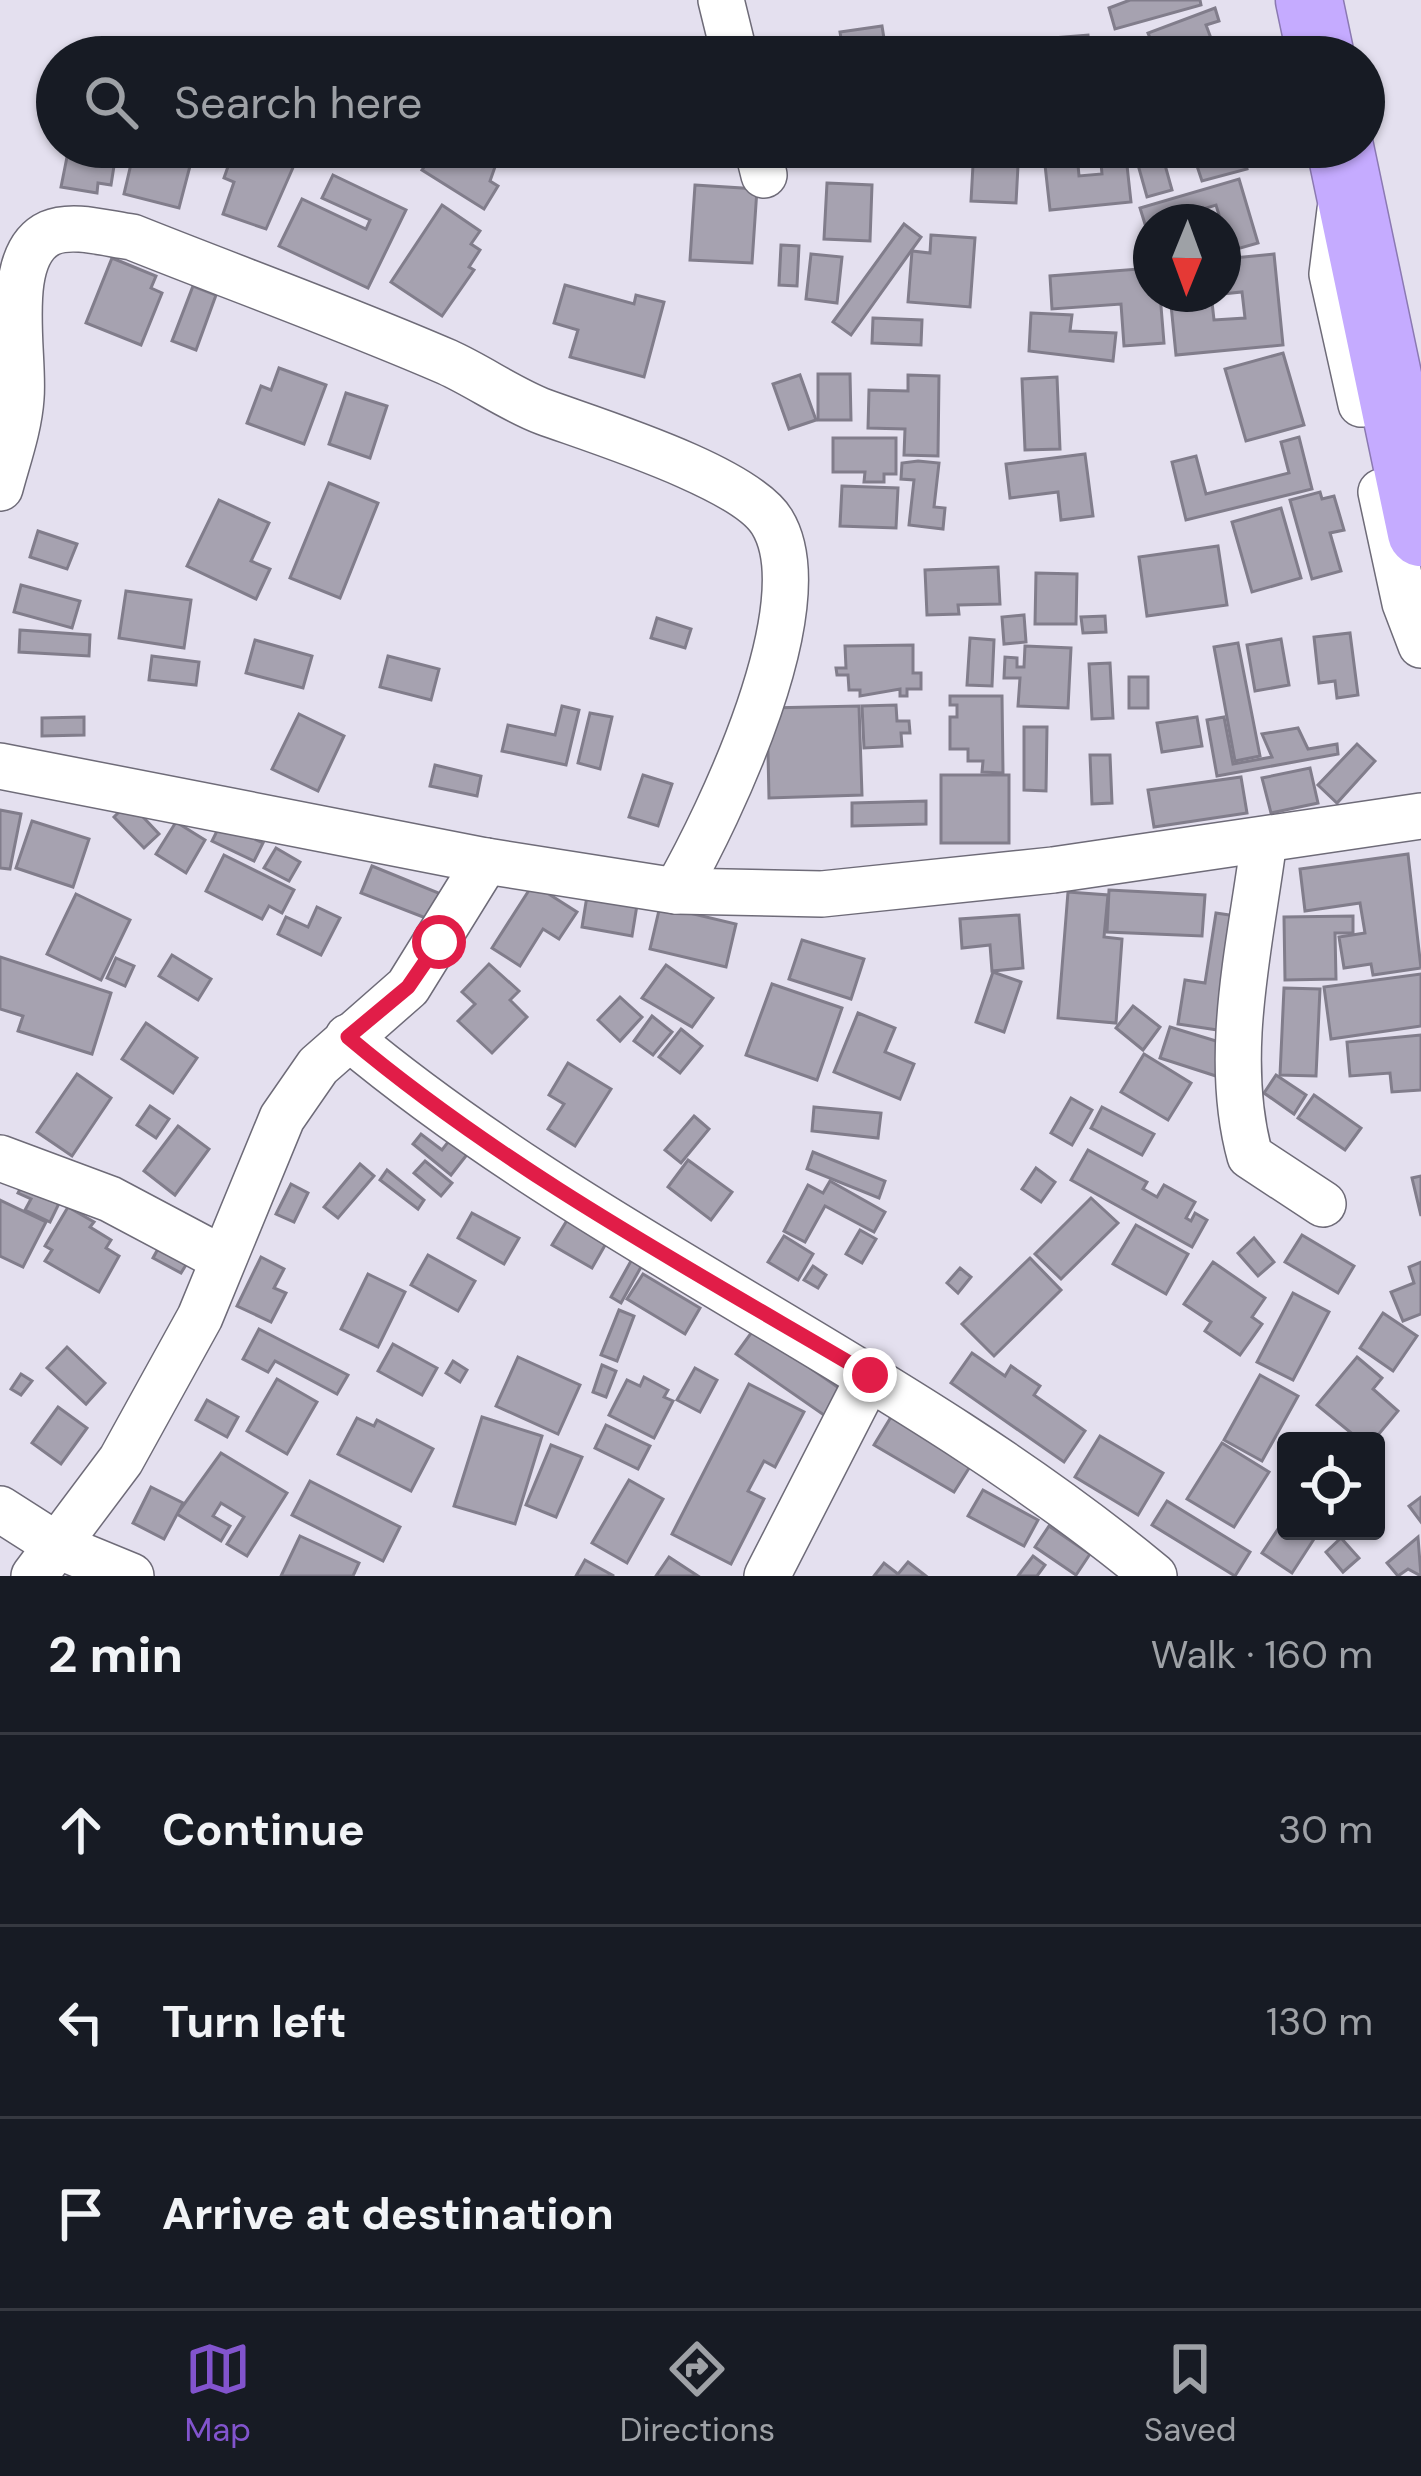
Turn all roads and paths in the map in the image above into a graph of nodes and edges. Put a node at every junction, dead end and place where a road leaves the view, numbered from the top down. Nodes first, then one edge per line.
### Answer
1 (721, 0) edge
2 (1309, 0) edge
3 (730, 36) edge
4 (1317, 36) edge
5 (1344, 168) edge
6 (1344, 168) edge
7 (0, 488) edge
8 (1421, 532) edge
9 (1421, 646) edge
10 (0, 766) edge
11 (1421, 816) edge
12 (1264, 840) junction
13 (486, 861) junction
14 (676, 891) junction
15 (348, 1037) junction
16 (0, 1158) edge
17 (1323, 1204) dead end
18 (223, 1259) junction
19 (870, 1375) junction
20 (0, 1509) edge
21 (46, 1561) edge
22 (131, 1576) edge
23 (767, 1576) edge
24 (1154, 1576) edge

1 - 3 street
2 - 4 highway
5 - 8 highway
6 - 9 street
7 - 14 street
10 - 13 street
11 - 12 street
12 - 14 street
12 - 17 street
13 - 14 street
13 - 15 street
15 - 18 street
15 - 19 street
16 - 18 street
18 - 21 street
19 - 23 street
19 - 24 street
20 - 21 street
21 - 22 street

